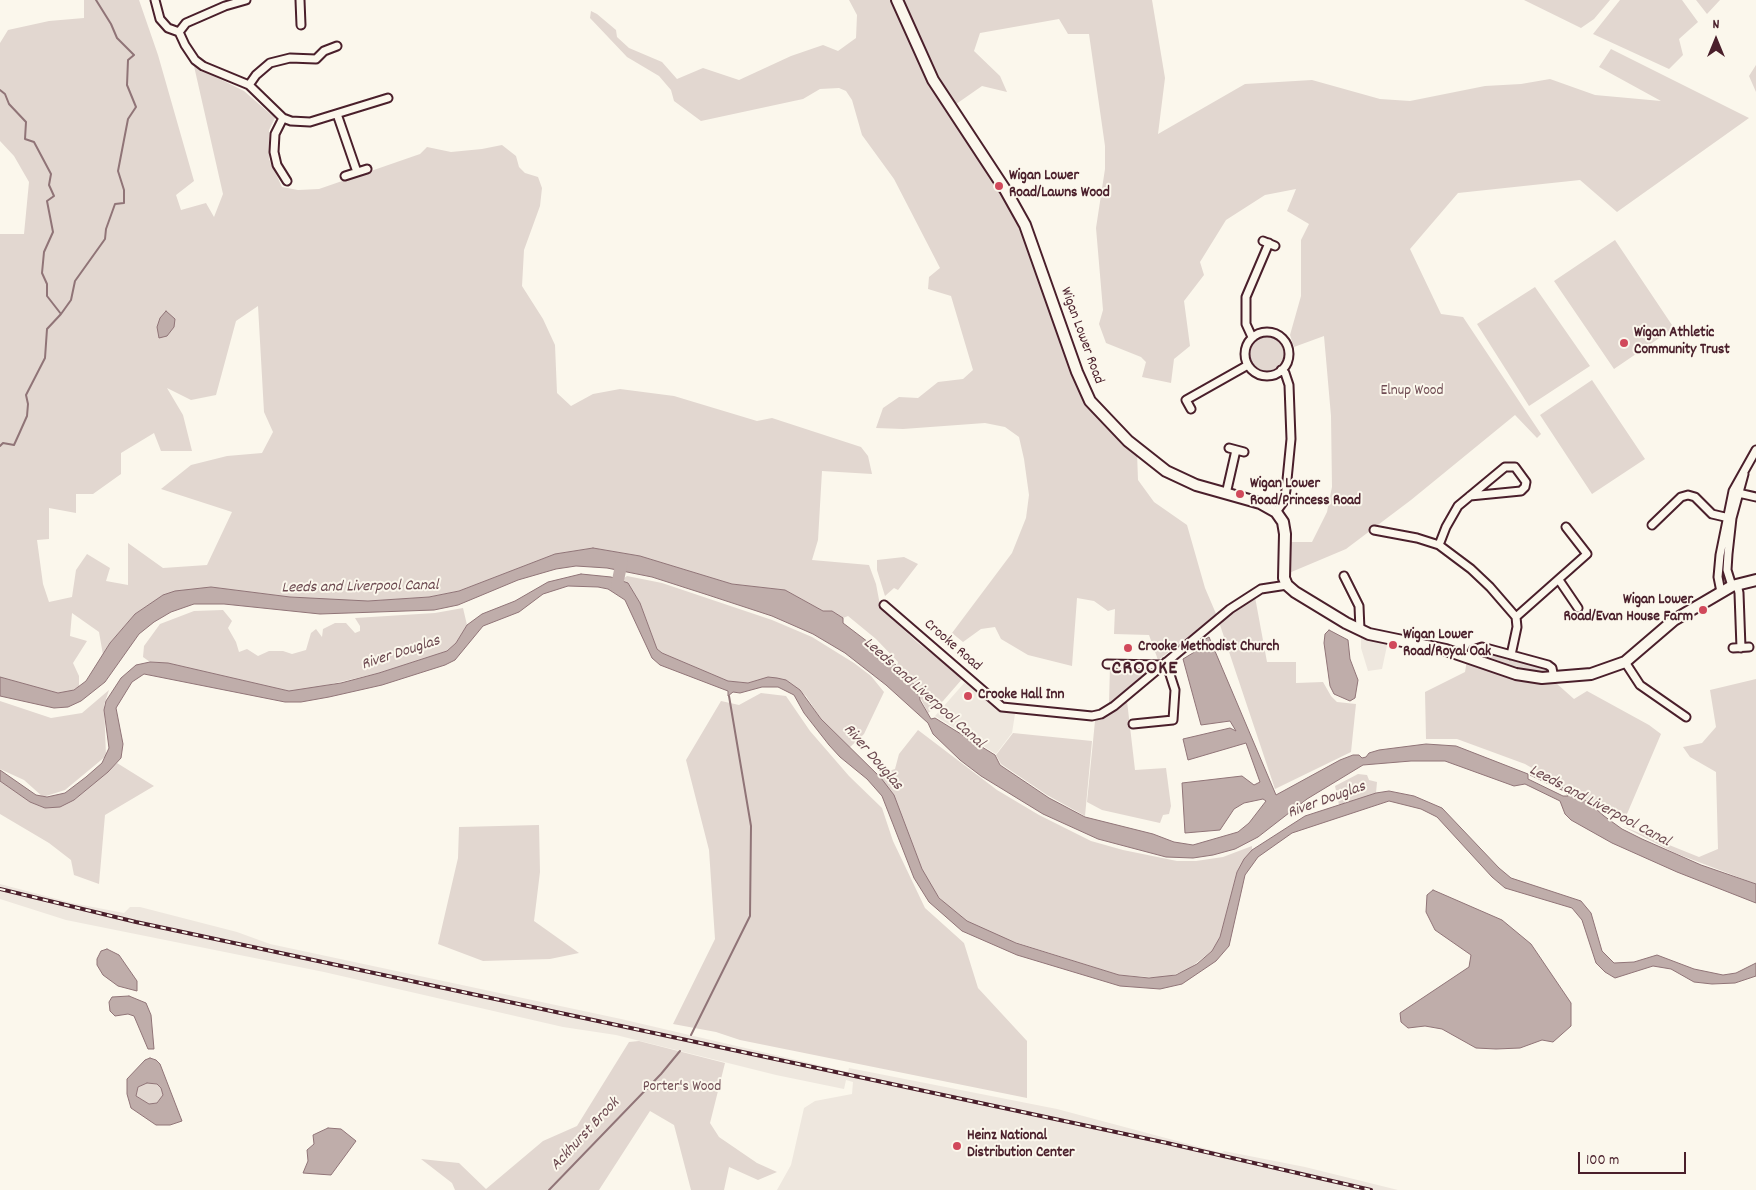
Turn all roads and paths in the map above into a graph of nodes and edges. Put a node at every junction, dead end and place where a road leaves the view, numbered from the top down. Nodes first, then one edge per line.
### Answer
1 (155, 0) edge
2 (246, 0) edge
3 (300, 0) edge
4 (897, 0) edge
5 (231, 2) edge
6 (301, 25) dead end
7 (179, 32) junction
8 (337, 46) dead end
9 (302, 50) dead end
10 (301, 58) junction
11 (249, 85) junction
12 (388, 98) dead end
13 (337, 114) junction
14 (283, 118) junction
15 (367, 169) dead end
16 (357, 172) junction
17 (345, 176) dead end
18 (287, 181) dead end
19 (1269, 243) dead end
20 (1252, 337) junction
21 (1248, 365) junction
22 (1281, 370) junction
23 (1191, 409) dead end
24 (1236, 450) dead end
25 (1756, 450) edge
26 (1735, 492) junction
27 (1226, 494) junction
28 (1470, 496) junction
29 (1756, 497) edge
30 (1276, 512) junction
31 (1729, 518) junction
32 (1652, 525) dead end
33 (1566, 527) dead end
34 (1374, 530) dead end
35 (1439, 545) junction
36 (1344, 576) dead end
37 (1559, 580) junction
38 (1756, 580) edge
39 (1287, 585) junction
40 (1734, 585) junction
41 (1721, 592) junction
42 (884, 605) dead end
43 (1578, 608) dead end
44 (1516, 617) junction
45 (1360, 630) junction
46 (1741, 648) dead end
47 (1511, 655) junction
48 (1470, 657) junction
49 (1625, 662) junction
50 (1107, 664) dead end
51 (1164, 664) junction
52 (1554, 678) junction
53 (1684, 713) dead end
54 (1134, 724) dead end

1 - 7 street
2 - 5 street
3 - 6 street
4 - 27 main road, Wigan Lower Road
5 - 7 street
7 - 11 street
8 - 10 street
9 - 10 street
10 - 11 street
11 - 14 street
12 - 13 street
13 - 14 street
13 - 16 street
14 - 18 street
15 - 16 street
16 - 17 street
19 - 20 street
20 - 21 street
20 - 22 street
21 - 22 street
21 - 23 street
22 - 30 street
24 - 27 street
25 - 26 street
26 - 29 street
26 - 31 street
27 - 30 main road, Wigan Lower Road
28 - 28 street
28 - 35 street
30 - 39 main road
31 - 32 street
31 - 40 street
31 - 41 street
33 - 37 street
34 - 35 street
35 - 44 street
36 - 45 street
37 - 43 street
37 - 44 street
38 - 40 main road
39 - 45 main road
39 - 51 street, Crooke Road
40 - 41 main road
40 - 46 street
41 - 49 main road
42 - 51 street, Crooke Road
44 - 47 street
45 - 48 main road
47 - 48 street
47 - 52 street
48 - 52 main road
49 - 52 main road
49 - 53 street
50 - 51 street
51 - 54 street

